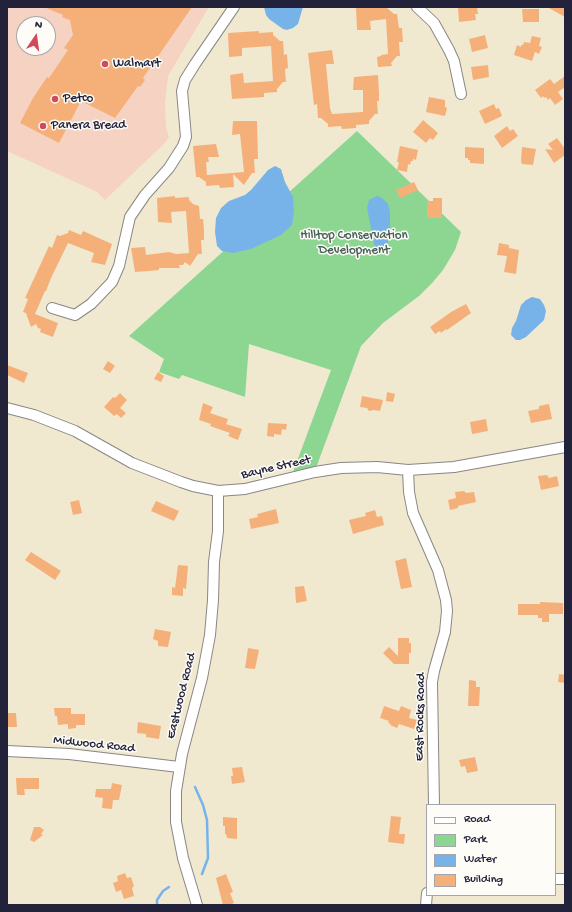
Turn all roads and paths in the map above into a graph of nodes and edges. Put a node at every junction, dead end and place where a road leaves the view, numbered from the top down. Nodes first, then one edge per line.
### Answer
1 (234, 7) edge
2 (418, 7) edge
3 (461, 94) dead end
4 (52, 308) dead end
5 (7, 408) edge
6 (565, 447) edge
7 (408, 470) junction
8 (218, 491) junction
9 (7, 751) edge
10 (179, 767) junction
11 (434, 804) edge
12 (197, 905) edge

1 - 4 street
2 - 3 street
5 - 8 street, Bayne Street
6 - 7 street, Bayne Street
7 - 8 street, Bayne Street
7 - 11 street, East Rocks Road
8 - 10 street, Eastwood Road
9 - 10 street, Midwood Road
10 - 12 street, Eastwood Road

